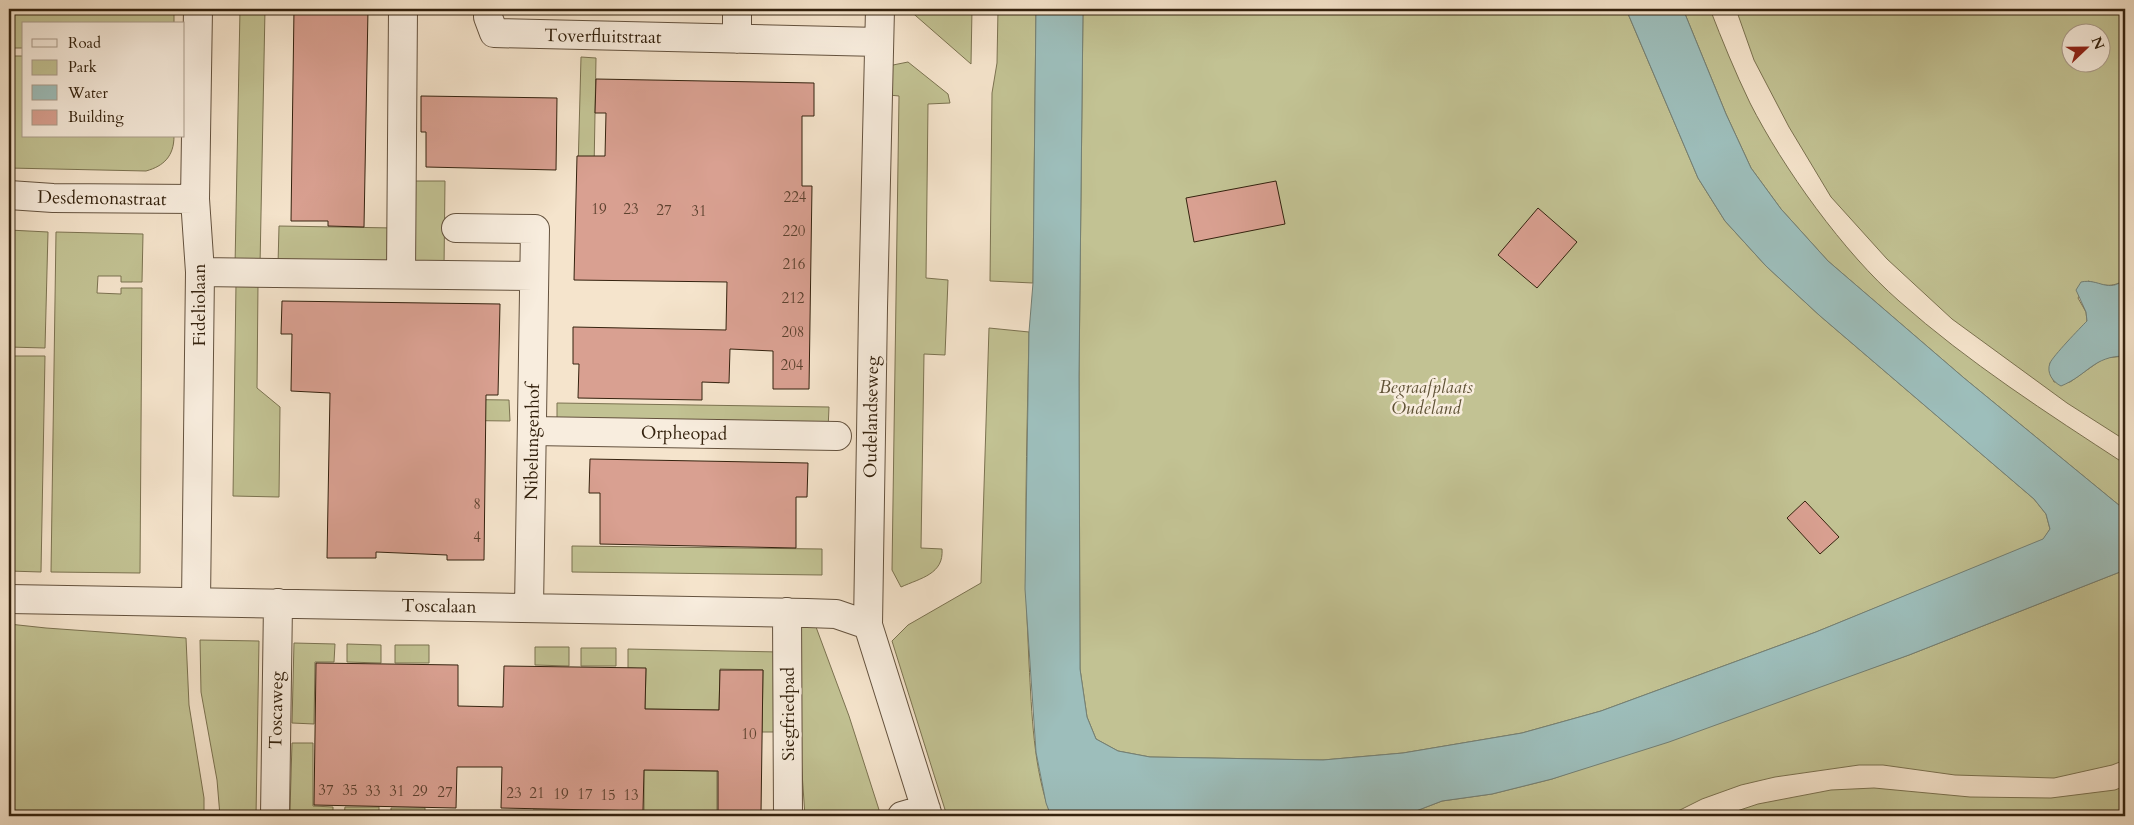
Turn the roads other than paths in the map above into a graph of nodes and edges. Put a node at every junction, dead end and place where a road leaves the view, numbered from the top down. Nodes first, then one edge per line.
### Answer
1 (198, 9) edge
2 (403, 9) edge
3 (488, 9) edge
4 (737, 9) edge
5 (880, 9) edge
6 (737, 39) junction
7 (879, 42) junction
8 (9, 195) edge
9 (195, 199) junction
10 (456, 228) dead end
11 (200, 272) junction
12 (401, 274) junction
13 (534, 276) junction
14 (532, 431) junction
15 (837, 436) dead end
16 (9, 599) edge
17 (196, 602) junction
18 (278, 603) junction
19 (529, 608) junction
20 (788, 612) junction
21 (868, 624) junction
22 (919, 814) edge
23 (275, 816) edge
24 (788, 816) edge

1 - 9 street, Fideliolaan
2 - 12 street
3 - 6 street, Toverfluitstraat
4 - 6 street
5 - 7 street, Oudelandseweg
6 - 7 street, Toverfluitstraat
7 - 21 street, Oudelandseweg
8 - 9 street, Desdemonastraat
9 - 11 street, Fideliolaan
10 - 13 street, Nibelungenhof
11 - 12 street
11 - 17 street, Fideliolaan
12 - 13 street
13 - 14 street, Nibelungenhof
14 - 15 street, Orpheopad
14 - 19 street, Nibelungenhof
16 - 17 street, Toscalaan
17 - 18 street, Toscalaan
18 - 19 street, Toscalaan
18 - 23 street, Toscaweg
19 - 20 street, Toscalaan
20 - 21 street, Toscalaan
20 - 24 street, Siegfriedpad
21 - 22 street, Oudelandseweg

